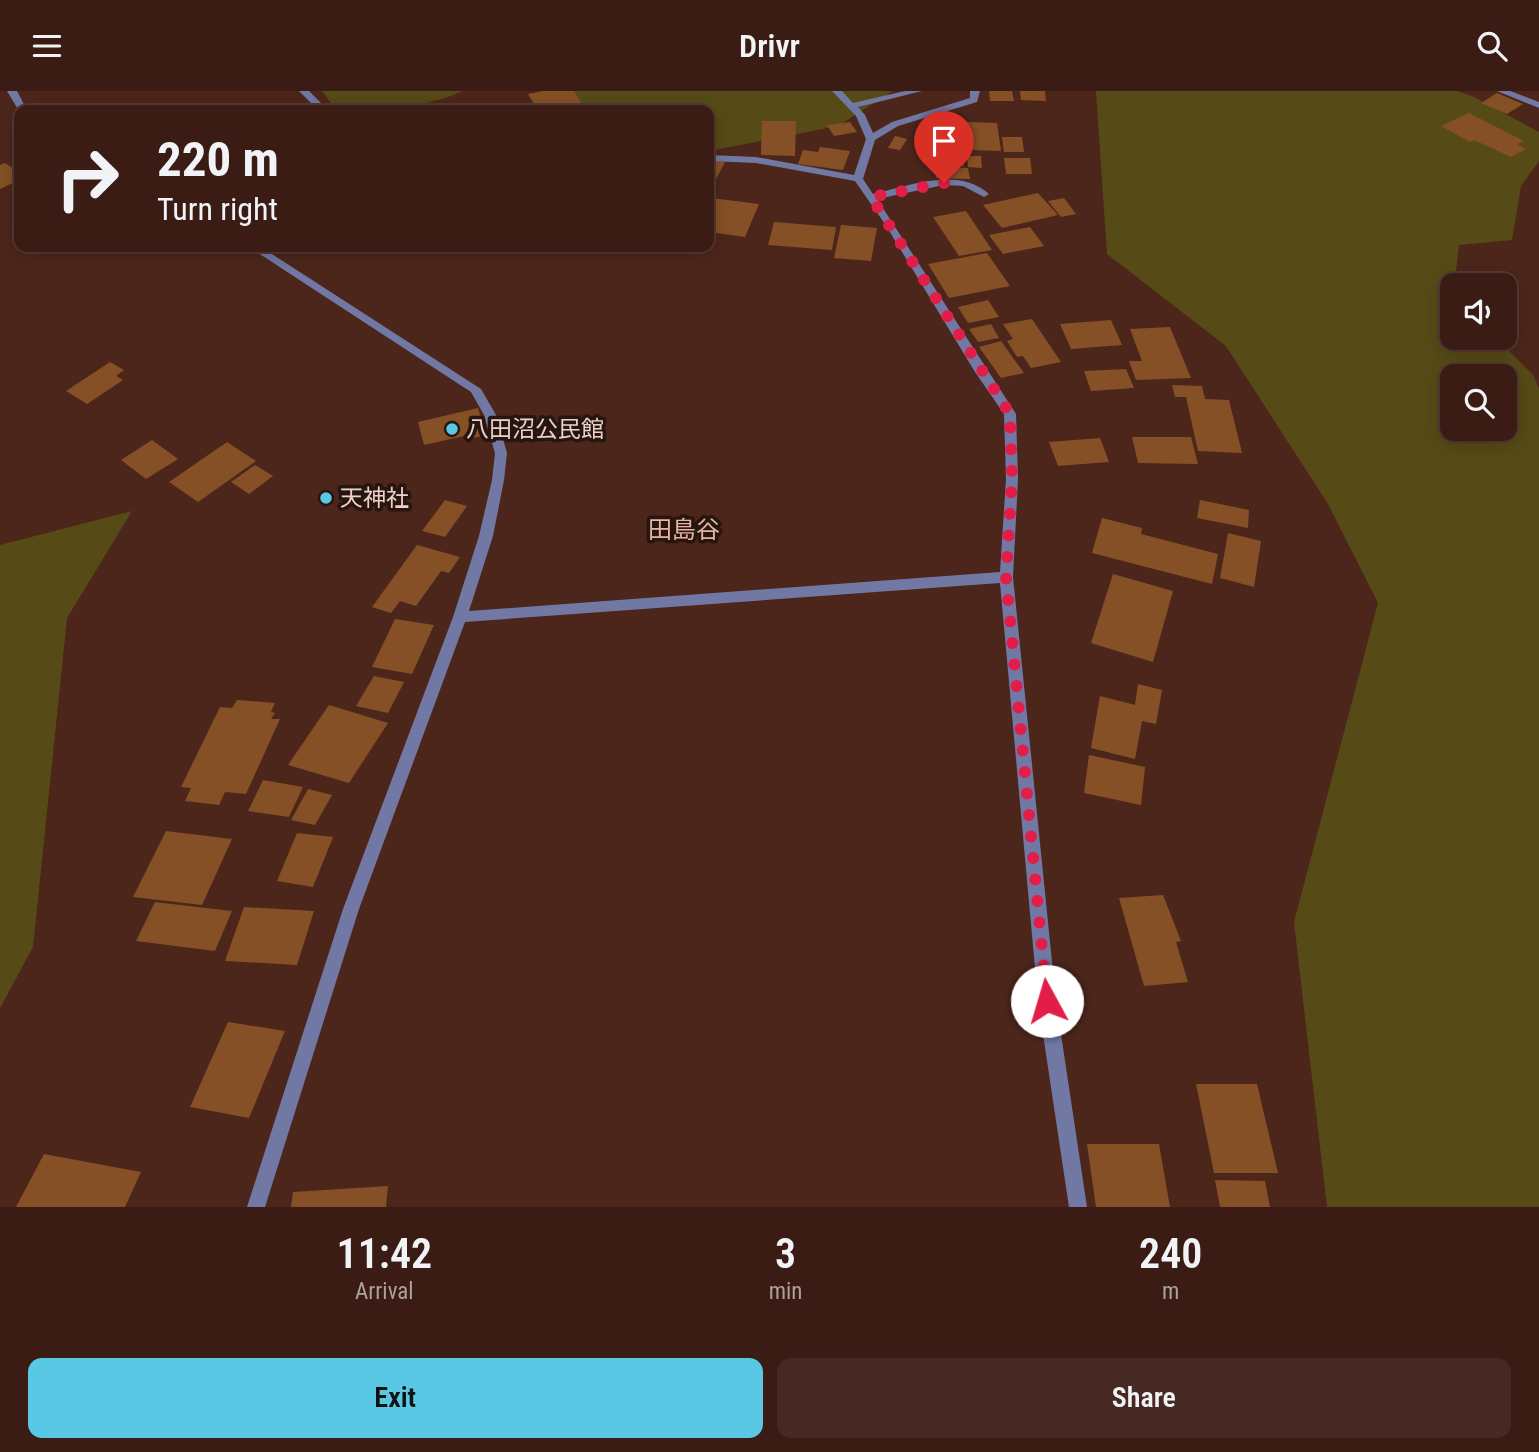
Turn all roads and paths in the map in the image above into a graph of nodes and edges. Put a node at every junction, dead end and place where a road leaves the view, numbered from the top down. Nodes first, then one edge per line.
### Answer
1 (304, 91) edge
2 (836, 91) edge
3 (917, 91) edge
4 (975, 91) edge
5 (1502, 91) edge
6 (318, 105) edge
7 (851, 106) junction
8 (1539, 106) edge
9 (871, 139) junction
10 (714, 158) edge
11 (858, 179) junction
12 (984, 194) dead end
13 (871, 197) junction
14 (265, 252) edge
15 (1006, 577) junction
16 (460, 618) junction
17 (256, 1207) edge
18 (1078, 1207) edge

1 - 6 street
2 - 7 street
3 - 7 street
4 - 9 street
5 - 8 street
7 - 9 street
9 - 11 street
10 - 11 street
11 - 13 street
12 - 13 street
13 - 15 street
14 - 16 street
15 - 16 street
15 - 18 street
16 - 17 street

